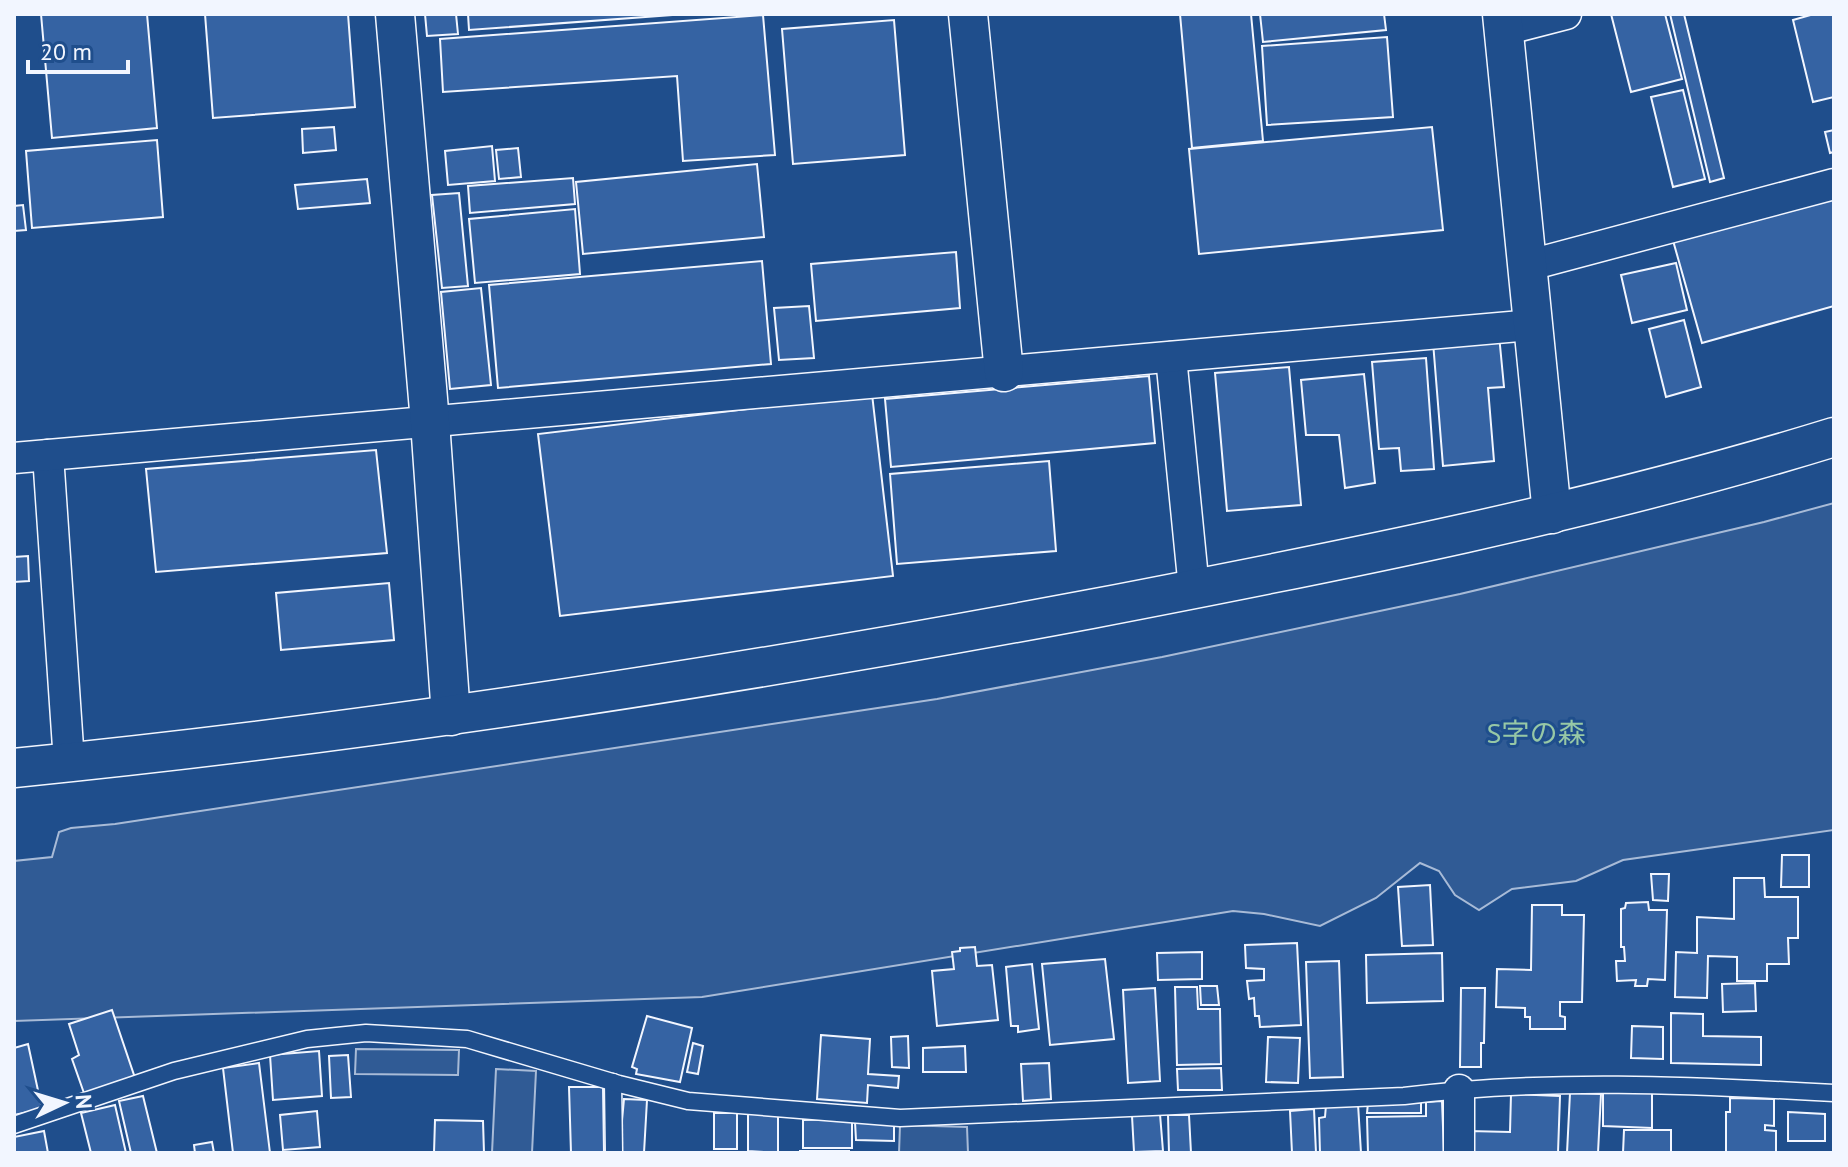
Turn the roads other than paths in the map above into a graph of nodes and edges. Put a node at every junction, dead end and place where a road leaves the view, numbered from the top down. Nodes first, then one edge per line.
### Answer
1 (395, 14) edge
2 (968, 14) edge
3 (1566, 14) edge
4 (1503, 22) edge
5 (1834, 184) edge
6 (1526, 266) junction
7 (1532, 325) junction
8 (1171, 357) junction
9 (1004, 372) junction
10 (430, 422) junction
11 (1834, 437) edge
12 (48, 455) junction
13 (14, 458) edge
14 (1552, 514) junction
15 (1194, 589) junction
16 (451, 716) junction
17 (69, 762) junction
18 (14, 768) edge
19 (613, 1082) junction
20 (1459, 1090) junction
21 (1834, 1093) edge
22 (14, 1125) edge
23 (614, 1153) edge
24 (1459, 1153) edge

1 - 10 street
2 - 9 street
3 - 4 street
4 - 6 street
5 - 6 street
6 - 7 street
7 - 8 street
7 - 14 street
8 - 9 street
8 - 15 street
9 - 10 street
10 - 12 street
10 - 16 street
11 - 14 street
12 - 13 street
12 - 17 street
14 - 15 street
15 - 16 street
16 - 17 street
17 - 18 street
19 - 20 lane
19 - 22 lane
19 - 23 lane
20 - 21 lane
20 - 24 street

